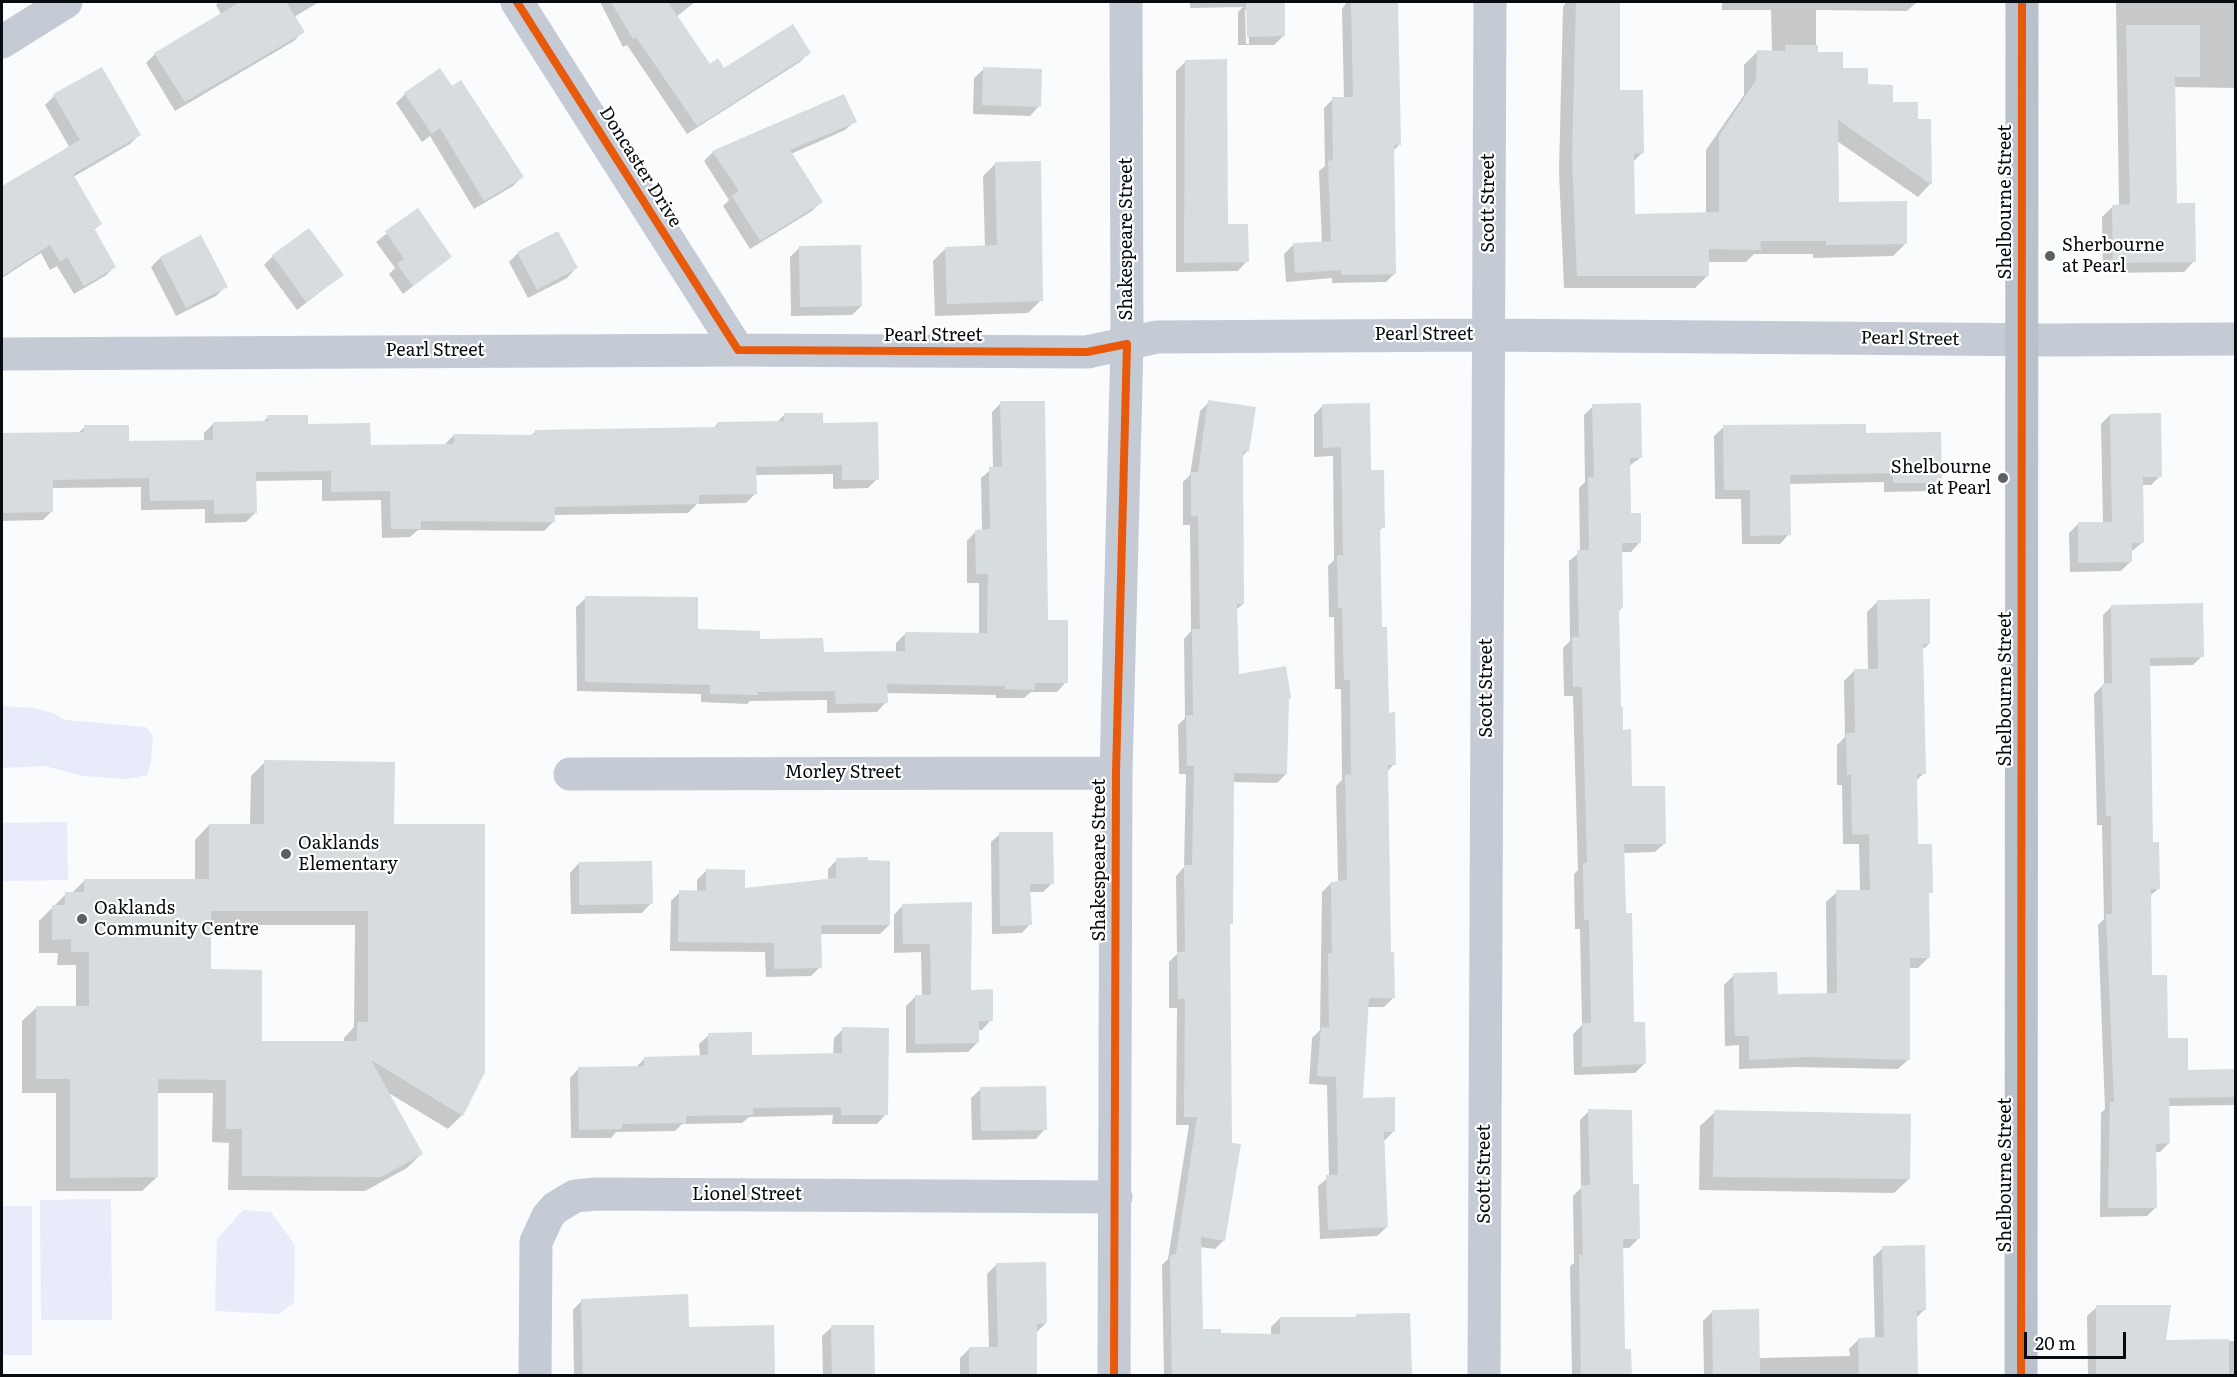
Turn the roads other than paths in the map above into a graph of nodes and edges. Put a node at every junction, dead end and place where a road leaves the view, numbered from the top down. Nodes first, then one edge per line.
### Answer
1 (66, 2) edge
2 (517, 2) edge
3 (1126, 2) edge
4 (1490, 2) edge
5 (2022, 2) edge
6 (2, 42) edge
7 (1488, 335) junction
8 (2235, 339) edge
9 (2020, 340) junction
10 (1127, 344) junction
11 (738, 350) junction
12 (2, 354) edge
13 (1116, 773) junction
14 (570, 774) dead end
15 (1116, 1197) junction
16 (535, 1376) edge
17 (1114, 1376) edge
18 (1484, 1376) edge
19 (2021, 1376) edge

1 - 6 street
2 - 11 street, Doncaster Drive
3 - 10 street, Shakespeare Street
4 - 7 street, Scott Street
5 - 9 main road, Shelbourne Street
7 - 9 street, Pearl Street
7 - 10 street, Pearl Street
7 - 18 street, Scott Street
8 - 9 street, Pearl Street
9 - 19 main road, Shelbourne Street
10 - 11 street, Pearl Street
10 - 13 street, Shakespeare Street
11 - 12 street, Pearl Street
13 - 14 street, Morley Street
13 - 15 street, Shakespeare Street
15 - 16 street, Lionel Street
15 - 17 street, Shakespeare Street

